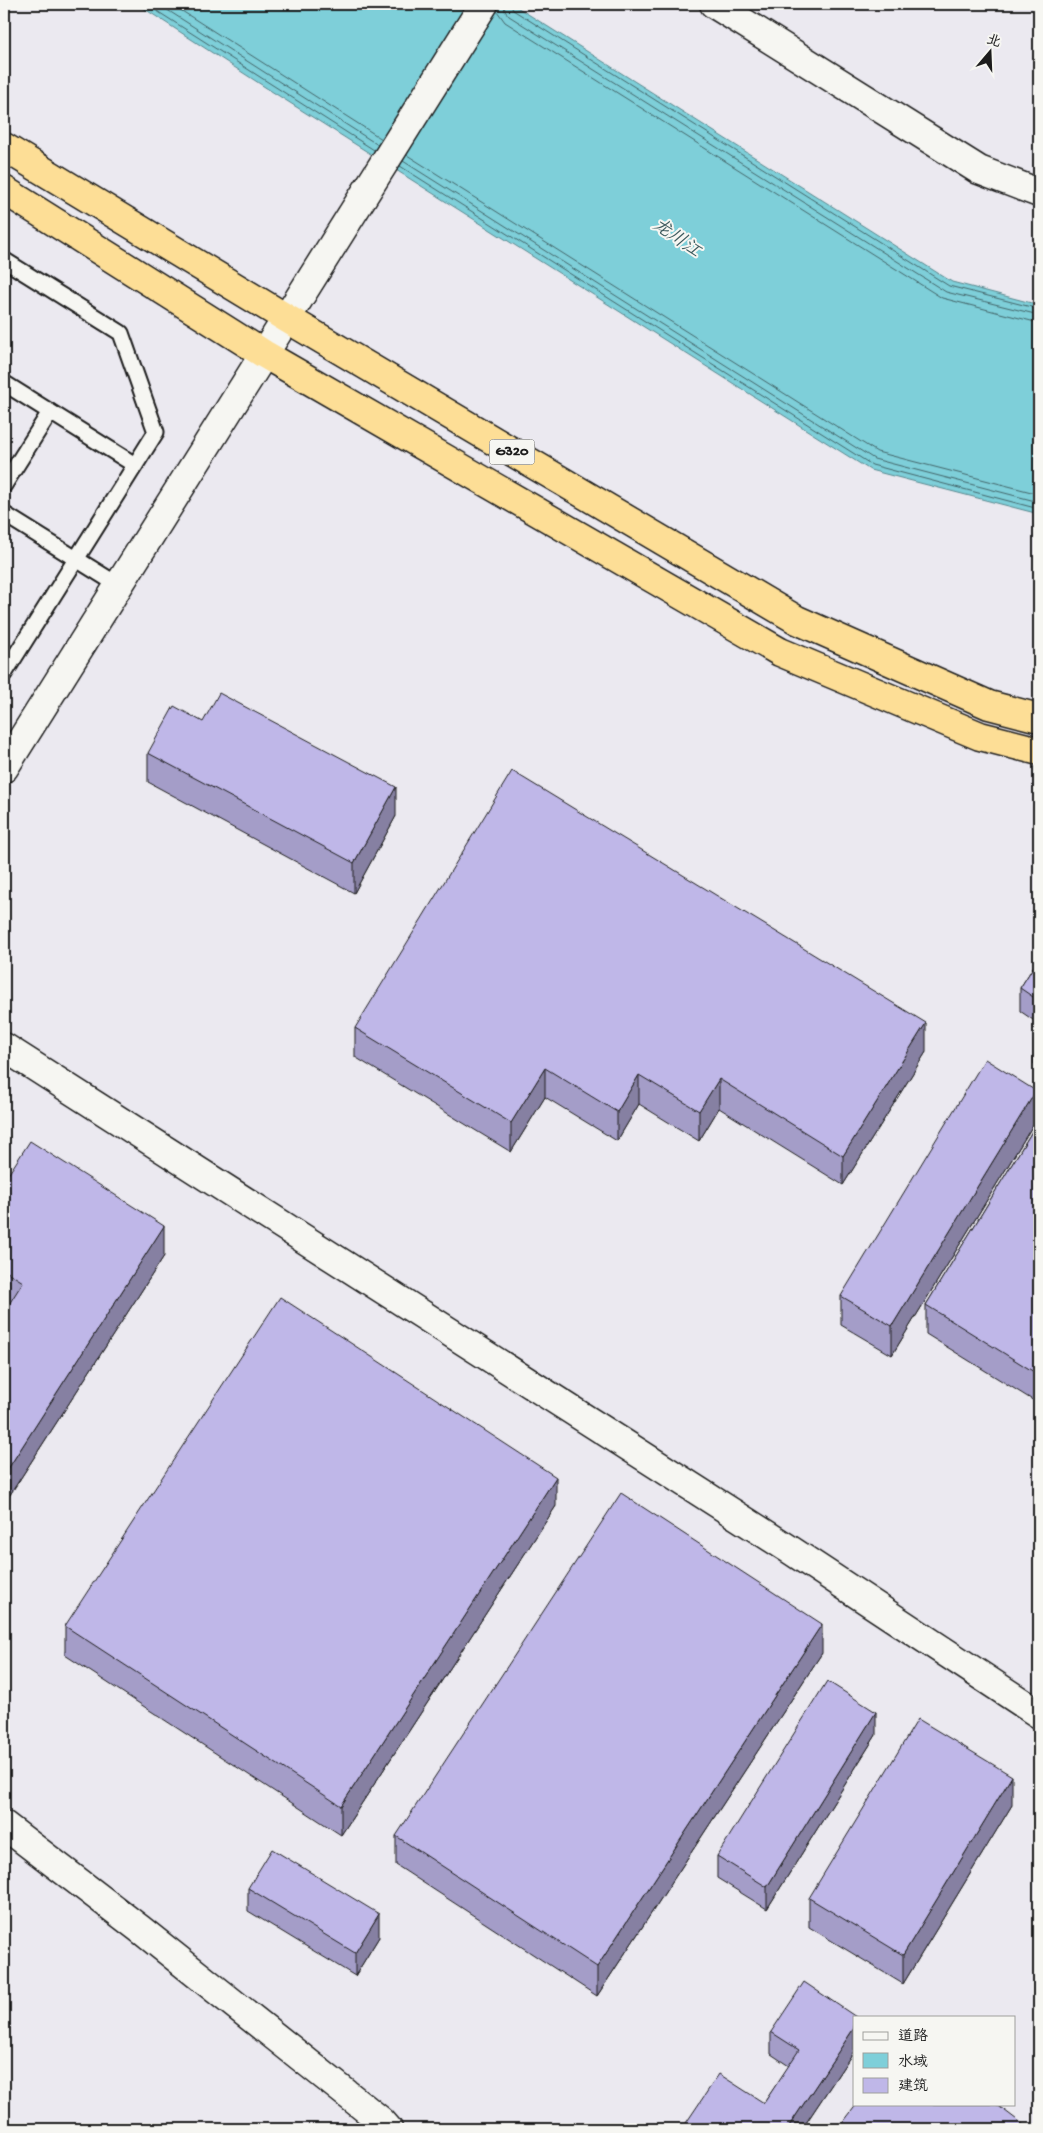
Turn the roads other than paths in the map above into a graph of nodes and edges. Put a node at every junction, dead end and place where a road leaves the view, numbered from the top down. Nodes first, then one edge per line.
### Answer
1 (484, 4) edge
2 (714, 4) edge
3 (4, 146) edge
4 (4, 190) edge
5 (1039, 193) edge
6 (4, 260) edge
7 (286, 318) junction
8 (264, 354) junction
9 (4, 383) edge
10 (50, 412) junction
11 (136, 465) junction
12 (4, 485) edge
13 (4, 514) edge
14 (76, 559) junction
15 (118, 585) junction
16 (4, 674) edge
17 (1039, 718) edge
18 (1039, 751) edge
19 (4, 768) edge
20 (4, 1047) edge
21 (1039, 1714) edge
22 (4, 1825) edge
23 (388, 2129) edge

1 - 7 street
2 - 5 street
3 - 7 highway, G320
4 - 8 highway, G320
6 - 11 lane
7 - 8 street
7 - 17 highway, G320
8 - 15 street
8 - 18 highway, G320
9 - 10 lane
10 - 11 lane
10 - 12 lane
11 - 14 lane
13 - 14 lane
14 - 15 lane
14 - 16 lane
15 - 19 street
20 - 21 street
22 - 23 street

